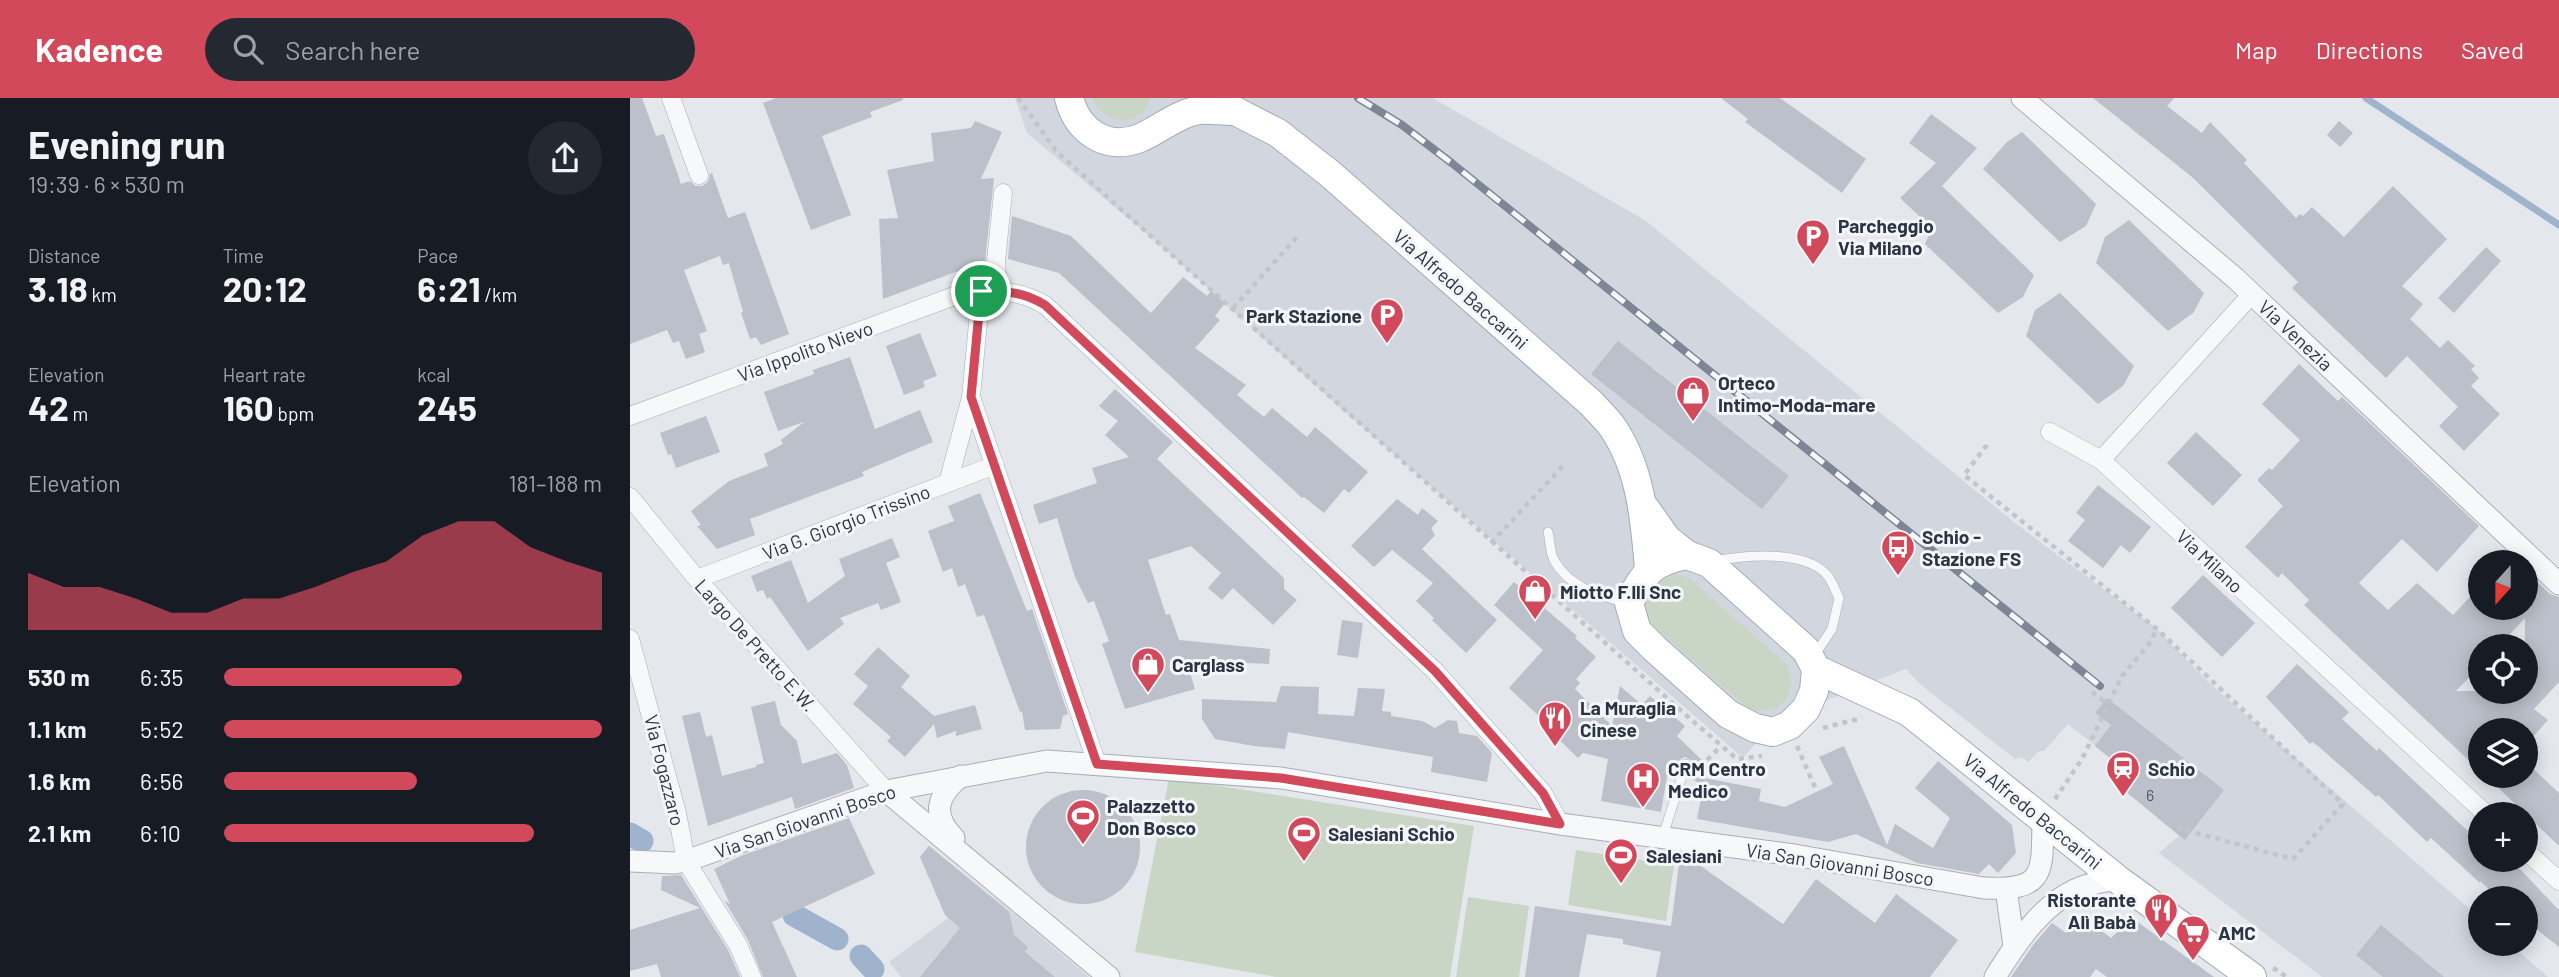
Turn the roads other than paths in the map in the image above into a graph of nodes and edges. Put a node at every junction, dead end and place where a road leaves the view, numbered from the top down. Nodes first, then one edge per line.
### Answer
1 (671, 98) edge
2 (1069, 98) edge
3 (1169, 98) edge
4 (2021, 98) edge
5 (1221, 105) edge
6 (1154, 129) junction
7 (699, 175) dead end
8 (1003, 193) dead end
9 (990, 291) junction
10 (2252, 294) junction
11 (971, 397) junction
12 (630, 416) edge
13 (2050, 432) dead end
14 (2101, 460) junction
15 (995, 465) junction
16 (948, 483) junction
17 (630, 497) edge
18 (1644, 506) junction
19 (1548, 532) dead end
20 (1698, 559) junction
21 (1649, 569) junction
22 (697, 579) junction
23 (2559, 584) edge
24 (1629, 603) junction
25 (630, 639) edge
26 (1813, 665) junction
27 (1881, 698) junction
28 (1806, 709) junction
29 (1097, 764) junction
30 (1686, 764) road end
31 (961, 776) junction
32 (886, 791) junction
33 (2473, 802) edge
34 (2048, 811) junction
35 (1560, 824) junction
36 (1662, 839) junction
37 (630, 861) edge
38 (686, 861) junction
39 (2538, 862) edge
40 (2117, 879) junction
41 (2559, 881) edge
42 (1002, 887) junction
43 (2006, 889) junction
44 (2014, 946) junction
45 (752, 977) edge
46 (1109, 977) edge
47 (1995, 977) edge
48 (2252, 977) edge

1 - 7 street
2 - 6 main road, Via Alfredo Baccarini
3 - 6 main road
4 - 10 street, Via Venezia
5 - 6 main road, Via Alfredo Baccarini
5 - 18 main road, Via Alfredo Baccarini
8 - 9 street
9 - 11 street
9 - 12 street, Via Ippolito Nievo
9 - 35 street
10 - 14 street
10 - 23 street, Via Venezia
11 - 15 street
11 - 16 street
13 - 14 street, Via Milano
14 - 33 street, Via Milano
15 - 16 street, Via G. Giorgio Trissino
15 - 29 street
16 - 22 street, Via G. Giorgio Trissino
17 - 22 street, Largo De Pretto E.W.
18 - 20 main road, Via Alfredo Baccarini
18 - 21 main road, Via Alfredo Baccarini
19 - 24 lane
20 - 21 main road
20 - 26 main road, Via Alfredo Baccarini
20 - 26 lane
21 - 24 main road
22 - 32 street, Largo De Pretto E.W.
24 - 28 main road
25 - 38 street, Via Fogazzaro
26 - 27 main road, Via Alfredo Baccarini
26 - 28 main road
27 - 28 main road
27 - 34 main road, Via Alfredo Baccarini
29 - 31 street, Via San Giovanni Bosco
29 - 35 street, Via San Giovanni Bosco
30 - 36 lane
31 - 32 street, Via San Giovanni Bosco
31 - 42 street
32 - 38 street, Via San Giovanni Bosco
32 - 42 street
34 - 40 main road, Via Alfredo Baccarini
34 - 43 street
35 - 36 street, Via San Giovanni Bosco
36 - 43 street, Via San Giovanni Bosco
37 - 38 street, Via San Giovanni Bosco
38 - 45 street
39 - 41 street
40 - 44 street
40 - 48 main road, Via Alfredo Baccarini
42 - 46 street
43 - 44 street
44 - 47 street

